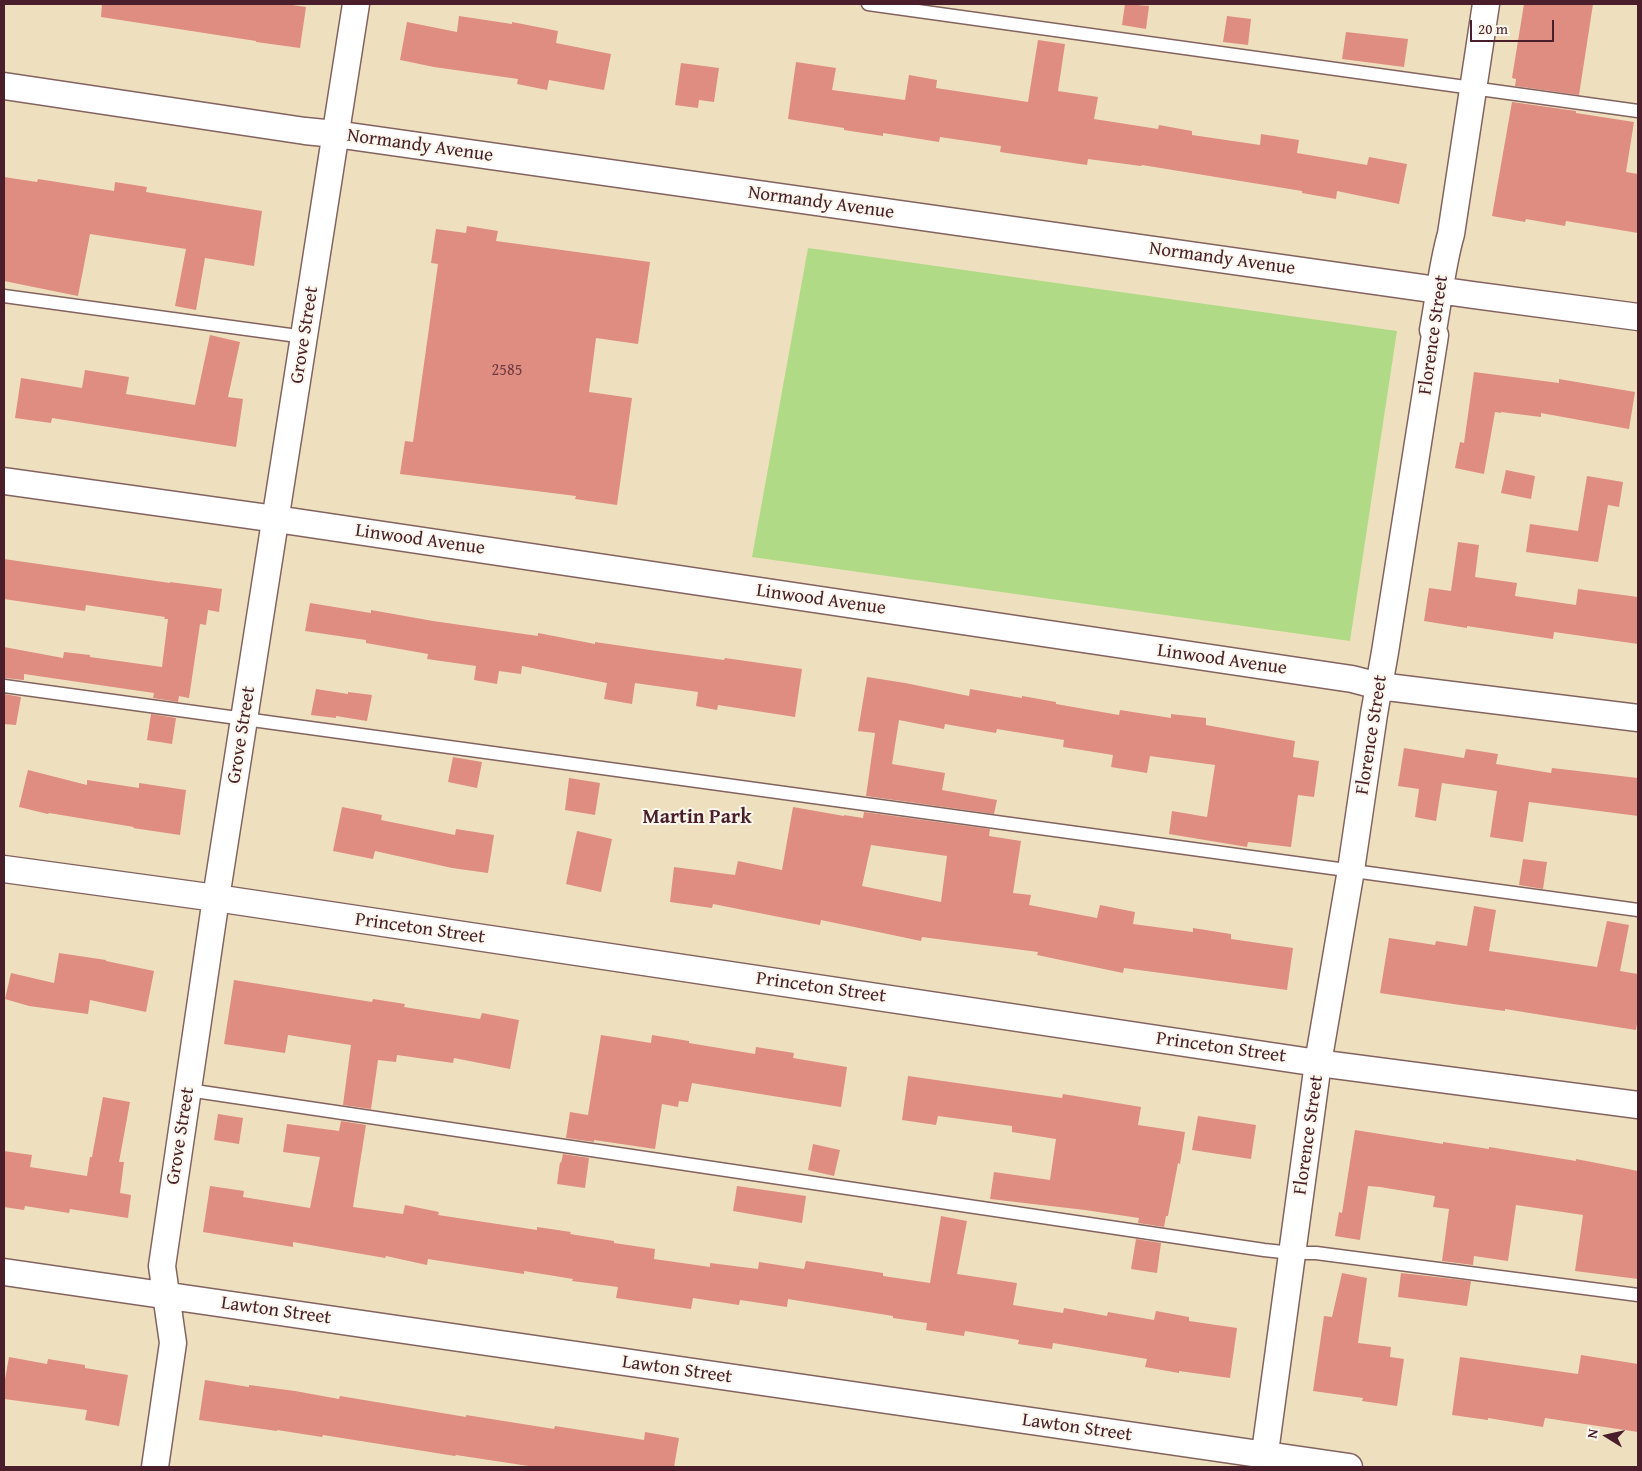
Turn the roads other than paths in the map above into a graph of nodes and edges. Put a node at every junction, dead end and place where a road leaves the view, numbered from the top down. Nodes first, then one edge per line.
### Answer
1 (356, 4) edge
2 (868, 4) edge
3 (1486, 4) edge
4 (4, 86) edge
5 (1473, 88) junction
6 (1638, 111) edge
7 (336, 134) junction
8 (1440, 291) junction
9 (4, 296) edge
10 (1638, 317) edge
11 (305, 338) junction
12 (4, 481) edge
13 (276, 519) junction
14 (4, 686) edge
15 (1379, 686) junction
16 (245, 718) junction
17 (1638, 718) edge
18 (4, 869) edge
19 (1351, 870) junction
20 (216, 898) junction
21 (1638, 910) edge
22 (1318, 1062) junction
23 (188, 1090) junction
24 (1638, 1104) edge
25 (1292, 1253) junction
26 (4, 1272) edge
27 (166, 1295) junction
28 (1638, 1295) edge
29 (1264, 1461) edge
30 (155, 1467) edge
31 (1350, 1467) edge

1 - 7 street, Grove Street
2 - 5 lane
3 - 5 street, Florence Street
4 - 7 street, Normandy Avenue
5 - 6 lane
5 - 8 street, Florence Street
7 - 8 street, Normandy Avenue
7 - 11 street, Grove Street
8 - 10 street, Normandy Avenue
8 - 15 street, Florence Street
9 - 11 lane
11 - 13 street, Grove Street
12 - 13 street, Linwood Avenue
13 - 15 street, Linwood Avenue
13 - 16 street, Grove Street
14 - 16 lane
15 - 17 street, Linwood Avenue
15 - 19 street, Florence Street
16 - 19 lane
16 - 20 street, Grove Street
18 - 20 street, Princeton Street
19 - 21 lane
19 - 22 street, Florence Street
20 - 22 street, Princeton Street
20 - 23 street, Grove Street
22 - 24 street, Princeton Street
22 - 25 street, Florence Street
23 - 25 lane
23 - 27 street, Grove Street
25 - 28 lane
25 - 29 street, Florence Street
26 - 27 street, Lawton Street
27 - 29 street, Lawton Street
27 - 30 street, Grove Street
29 - 31 street, Lawton Street

